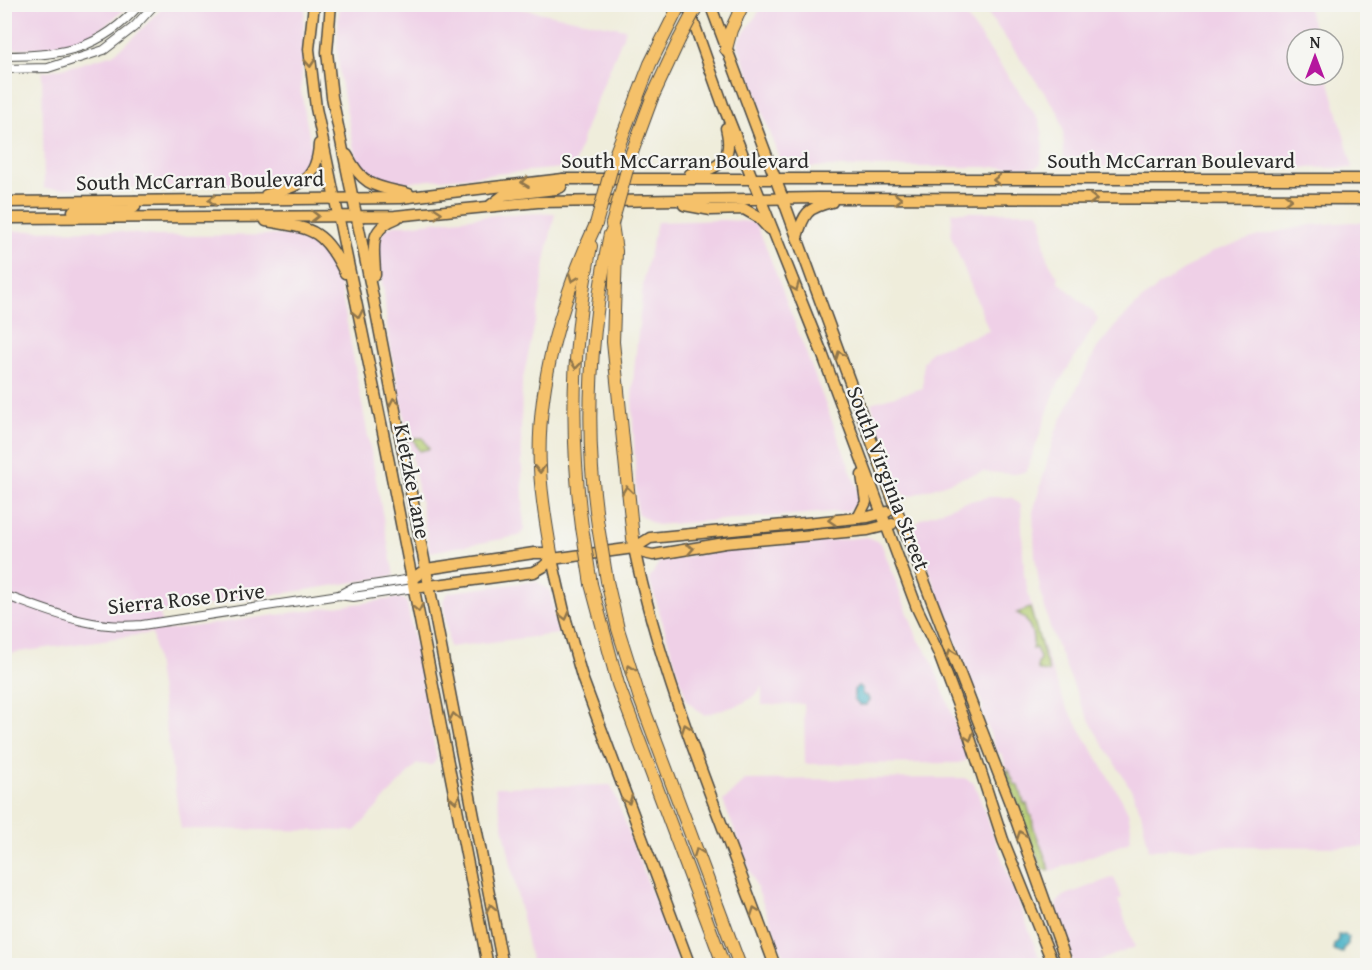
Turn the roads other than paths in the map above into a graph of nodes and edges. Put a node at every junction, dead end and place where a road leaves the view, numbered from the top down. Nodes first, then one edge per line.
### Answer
1 (140, 4) edge
2 (155, 4) edge
3 (314, 4) edge
4 (331, 4) edge
5 (680, 4) edge
6 (687, 4) edge
7 (698, 4) edge
8 (710, 4) edge
9 (743, 4) edge
10 (726, 49) junction
11 (4, 56) edge
12 (4, 69) edge
13 (715, 81) junction
14 (316, 108) junction
15 (341, 144) junction
16 (751, 178) junction
17 (775, 178) junction
18 (563, 179) junction
19 (660, 179) junction
20 (1368, 179) edge
21 (417, 196) junction
22 (334, 198) junction
23 (352, 198) junction
24 (760, 199) junction
25 (783, 199) junction
26 (849, 199) junction
27 (1368, 199) edge
28 (251, 200) junction
29 (135, 201) junction
30 (670, 201) junction
31 (4, 202) edge
32 (490, 205) junction
33 (357, 215) junction
34 (405, 215) junction
35 (337, 216) junction
36 (227, 217) junction
37 (10, 218) edge
38 (596, 224) junction
39 (612, 224) junction
40 (773, 233) junction
41 (797, 237) junction
42 (352, 287) junction
43 (375, 302) junction
44 (858, 451) junction
45 (889, 511) junction
46 (858, 518) junction
47 (893, 523) junction
48 (634, 548) junction
49 (552, 559) junction
50 (426, 569) junction
51 (413, 583) junction
52 (429, 585) junction
53 (4, 595) edge
54 (488, 966) edge
55 (503, 966) edge
56 (690, 966) edge
57 (724, 966) edge
58 (740, 966) edge
59 (775, 966) edge
60 (1054, 966) edge
61 (1068, 966) edge

1 - 11 street
2 - 12 street
3 -> 14 main road, Kietzke Lane
4 - 15 main road, Kietzke Lane
5 - 38 highway, bridge
6 - 13 main road, South Virginia Street
7 - 39 highway, bridge
8 - 10 main road, South Virginia Street
9 - 10 highway
10 - 17 main road, South Virginia Street
13 - 16 main road, South Virginia Street
13 - 19 main road
14 - 22 main road, Kietzke Lane
14 - 28 main road
15 - 21 main road
15 - 23 main road, Kietzke Lane
16 - 17 main road, South McCarran Boulevard
16 - 19 main road, South McCarran Boulevard
16 - 24 main road, South Virginia Street
20 -> 17 main road, South McCarran Boulevard
17 - 25 main road, South Virginia Street
18 - 19 main road, South McCarran Boulevard
18 -> 21 main road, South McCarran Boulevard
18 - 32 main road
21 - 23 main road, South McCarran Boulevard
22 - 23 main road, South McCarran Boulevard
22 - 28 main road, South McCarran Boulevard
22 - 35 main road, Kietzke Lane
23 - 33 main road, Kietzke Lane
24 - 25 main road, South McCarran Boulevard
24 - 30 main road, South McCarran Boulevard
24 - 40 main road, South Virginia Street
25 - 26 main road, South McCarran Boulevard
25 - 41 main road, South Virginia Street
26 -> 27 main road, South McCarran Boulevard
26 - 41 main road
28 -> 29 main road, South McCarran Boulevard
29 - 31 main road, South McCarran Boulevard
29 - 37 main road
30 - 32 main road, South McCarran Boulevard
30 - 40 main road
34 -> 32 main road, South McCarran Boulevard
33 - 34 main road, South McCarran Boulevard
33 - 35 main road, South McCarran Boulevard
33 - 43 main road, Kietzke Lane
34 - 43 main road
36 -> 35 main road, South McCarran Boulevard
35 - 42 main road, Kietzke Lane
36 - 37 main road, South McCarran Boulevard
36 - 42 main road
38 -> 49 highway
38 -> 57 highway, bridge
48 -> 39 highway
58 -> 39 highway, bridge
40 -> 44 main road, South Virginia Street
45 -> 41 main road, South Virginia Street
42 -> 51 main road, Kietzke Lane
50 -> 43 main road, Kietzke Lane
44 - 45 main road, South Virginia Street
44 - 46 main road
45 - 46 main road
45 - 47 main road, South Virginia Street
46 -> 48 main road
48 -> 47 main road
47 -> 60 main road, South Virginia Street
61 -> 47 main road, South Virginia Street
48 - 49 main road
59 -> 48 main road
49 - 50 main road
49 - 52 main road
49 -> 56 main road
50 - 51 main road
50 - 52 main road, Kietzke Lane
51 - 52 main road
51 - 53 street, Sierra Rose Drive
51 -> 54 main road, Kietzke Lane
55 -> 52 main road, Kietzke Lane

